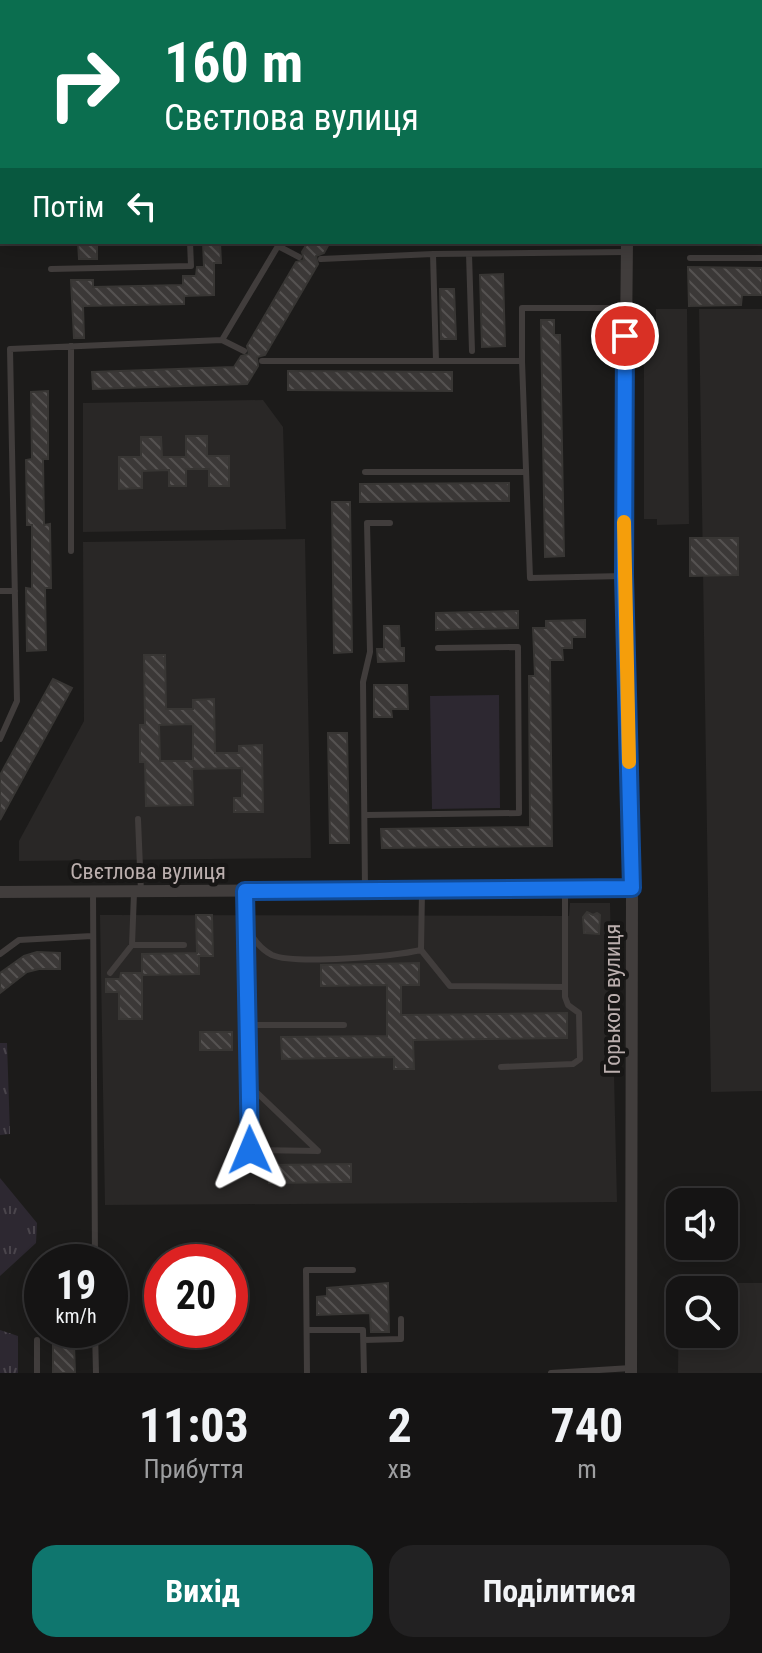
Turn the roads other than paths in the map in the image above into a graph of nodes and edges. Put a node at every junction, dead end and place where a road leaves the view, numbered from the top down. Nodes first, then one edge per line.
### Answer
1 (190, 244) edge
2 (278, 244) edge
3 (571, 244) edge
4 (627, 247) edge
5 (571, 252) junction
6 (433, 254) junction
7 (469, 254) junction
8 (299, 257) dead end
9 (690, 258) dead end
10 (762, 258) edge
11 (321, 259) dead end
12 (51, 269) dead end
13 (626, 308) junction
14 (222, 340) junction
15 (71, 346) junction
16 (244, 351) dead end
17 (472, 351) dead end
18 (262, 361) dead end
19 (436, 361) junction
20 (522, 361) junction
21 (365, 472) dead end
22 (526, 472) junction
23 (390, 523) dead end
24 (71, 551) dead end
25 (624, 576) junction
26 (0, 591) edge
27 (15, 591) junction
28 (438, 648) dead end
29 (0, 739) edge
30 (366, 815) junction
31 (138, 819) dead end
32 (632, 888) junction
33 (565, 889) junction
34 (365, 890) junction
35 (93, 891) junction
36 (245, 891) junction
37 (422, 891) junction
38 (0, 892) edge
39 (138, 892) junction
40 (246, 928) junction
41 (92, 936) junction
42 (132, 945) junction
43 (184, 945) dead end
44 (421, 950) junction
45 (0, 954) edge
46 (110, 973) dead end
47 (565, 987) junction
48 (248, 1025) junction
49 (344, 1025) dead end
50 (501, 1067) dead end
51 (249, 1085) junction
52 (95, 1244) edge
53 (353, 1270) dead end
54 (401, 1319) dead end
55 (307, 1330) junction
56 (364, 1340) junction
57 (37, 1348) edge
58 (95, 1348) edge
59 (631, 1370) edge
60 (37, 1373) edge
61 (96, 1373) edge
62 (307, 1373) edge
63 (364, 1373) edge
64 (551, 1373) edge

1 - 12 lane
2 - 8 lane
2 - 14 lane
3 - 5 lane
4 - 5 lane
4 - 13 street, Горького вулиця
5 - 7 lane
6 - 7 lane
6 - 11 lane
6 - 19 lane
7 - 17 lane
9 - 10 lane
13 - 20 lane
13 - 25 street, Горького вулиця
14 - 15 lane
14 - 16 lane
15 - 24 lane
15 - 27 lane
18 - 19 lane
19 - 20 lane
20 - 22 lane
21 - 22 lane
22 - 25 lane
23 - 30 lane
25 - 32 street, Горького вулиця
26 - 27 lane
27 - 29 lane
28 - 30 lane
30 - 34 lane
31 - 39 lane
32 - 33 street, Свєтлова вулиця
32 - 59 street, Горького вулиця
33 - 37 street, Свєтлова вулиця
33 - 47 lane
34 - 36 street, Свєтлова вулиця
34 - 37 street, Свєтлова вулиця
35 - 38 street, Свєтлова вулиця
35 - 39 street, Свєтлова вулиця
35 - 41 lane
36 - 39 street, Свєтлова вулиця
36 - 40 lane
37 - 44 lane
39 - 42 lane
40 - 44 lane
40 - 48 lane
41 - 45 lane
41 - 52 lane
42 - 43 lane
42 - 46 lane
44 - 47 lane
47 - 50 lane
48 - 49 lane
48 - 51 lane
51 - 51 lane
53 - 55 lane
54 - 56 lane
55 - 56 lane
55 - 62 lane
56 - 63 lane
57 - 60 lane
58 - 61 lane
59 - 64 lane

